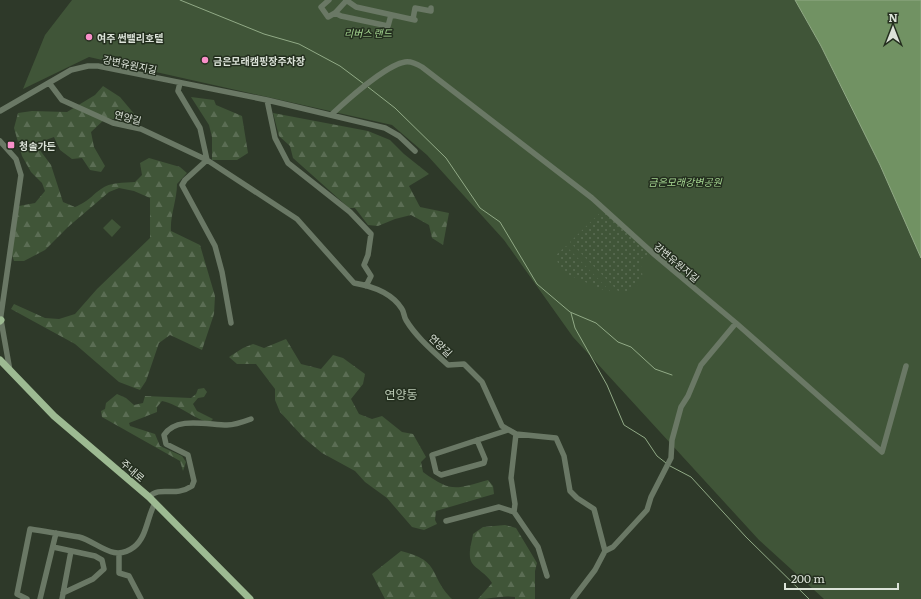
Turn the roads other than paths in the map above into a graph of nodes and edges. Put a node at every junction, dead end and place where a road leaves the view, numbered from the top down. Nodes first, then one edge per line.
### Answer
1 (329, 0) edge
2 (347, 0) edge
3 (431, 8) dead end
4 (335, 13) junction
5 (391, 15) junction
6 (180, 83) junction
7 (50, 84) junction
8 (267, 100) junction
9 (0, 111) edge
10 (330, 115) junction
11 (0, 141) edge
12 (415, 151) dead end
13 (207, 160) junction
14 (366, 286) junction
15 (0, 321) edge
16 (231, 323) dead end
17 (736, 323) junction
18 (0, 360) edge
19 (0, 365) edge
20 (906, 366) dead end
21 (10, 372) junction
22 (251, 419) dead end
23 (508, 430) junction
24 (516, 434) junction
25 (477, 440) junction
26 (149, 497) junction
27 (155, 503) junction
28 (514, 512) junction
29 (446, 520) dead end
30 (56, 533) junction
31 (53, 547) junction
32 (71, 551) junction
33 (605, 551) junction
34 (119, 553) junction
35 (547, 576) dead end
36 (63, 596) edge
37 (27, 599) edge
38 (40, 599) edge
39 (141, 599) edge
40 (250, 599) edge
41 (573, 599) edge

1 - 4 street
2 - 4 street
2 - 5 street
3 - 5 street
4 - 5 street
6 - 7 street, 강변유원지길
6 - 8 street, 강변유원지길
6 - 13 street
7 - 9 street, 강변유원지길
7 - 13 street, 연양길
8 - 10 street, 강변유원지길
8 - 14 street
10 - 12 street, 강변유원지길
10 - 17 street, 강변유원지길
11 - 15 street
13 - 14 street, 연양길
13 - 16 street
14 - 23 street, 연양길
15 - 21 street
17 - 20 street, 강변유원지길
17 - 33 street
18 - 21 main road, 주내로
19 - 21 main road
21 - 26 main road, 주내로
22 - 26 street
23 - 24 street, 연양길
23 - 25 street
24 - 28 street
24 - 33 street, 연양길
25 - 25 street
26 - 27 main road, 주내로
27 - 34 street
27 - 40 main road, 주내로
28 - 29 street
28 - 35 street
30 - 31 street
30 - 34 street
30 - 37 street
31 - 32 street
31 - 38 street
32 - 36 street
32 - 36 street
33 - 41 street
34 - 39 street

